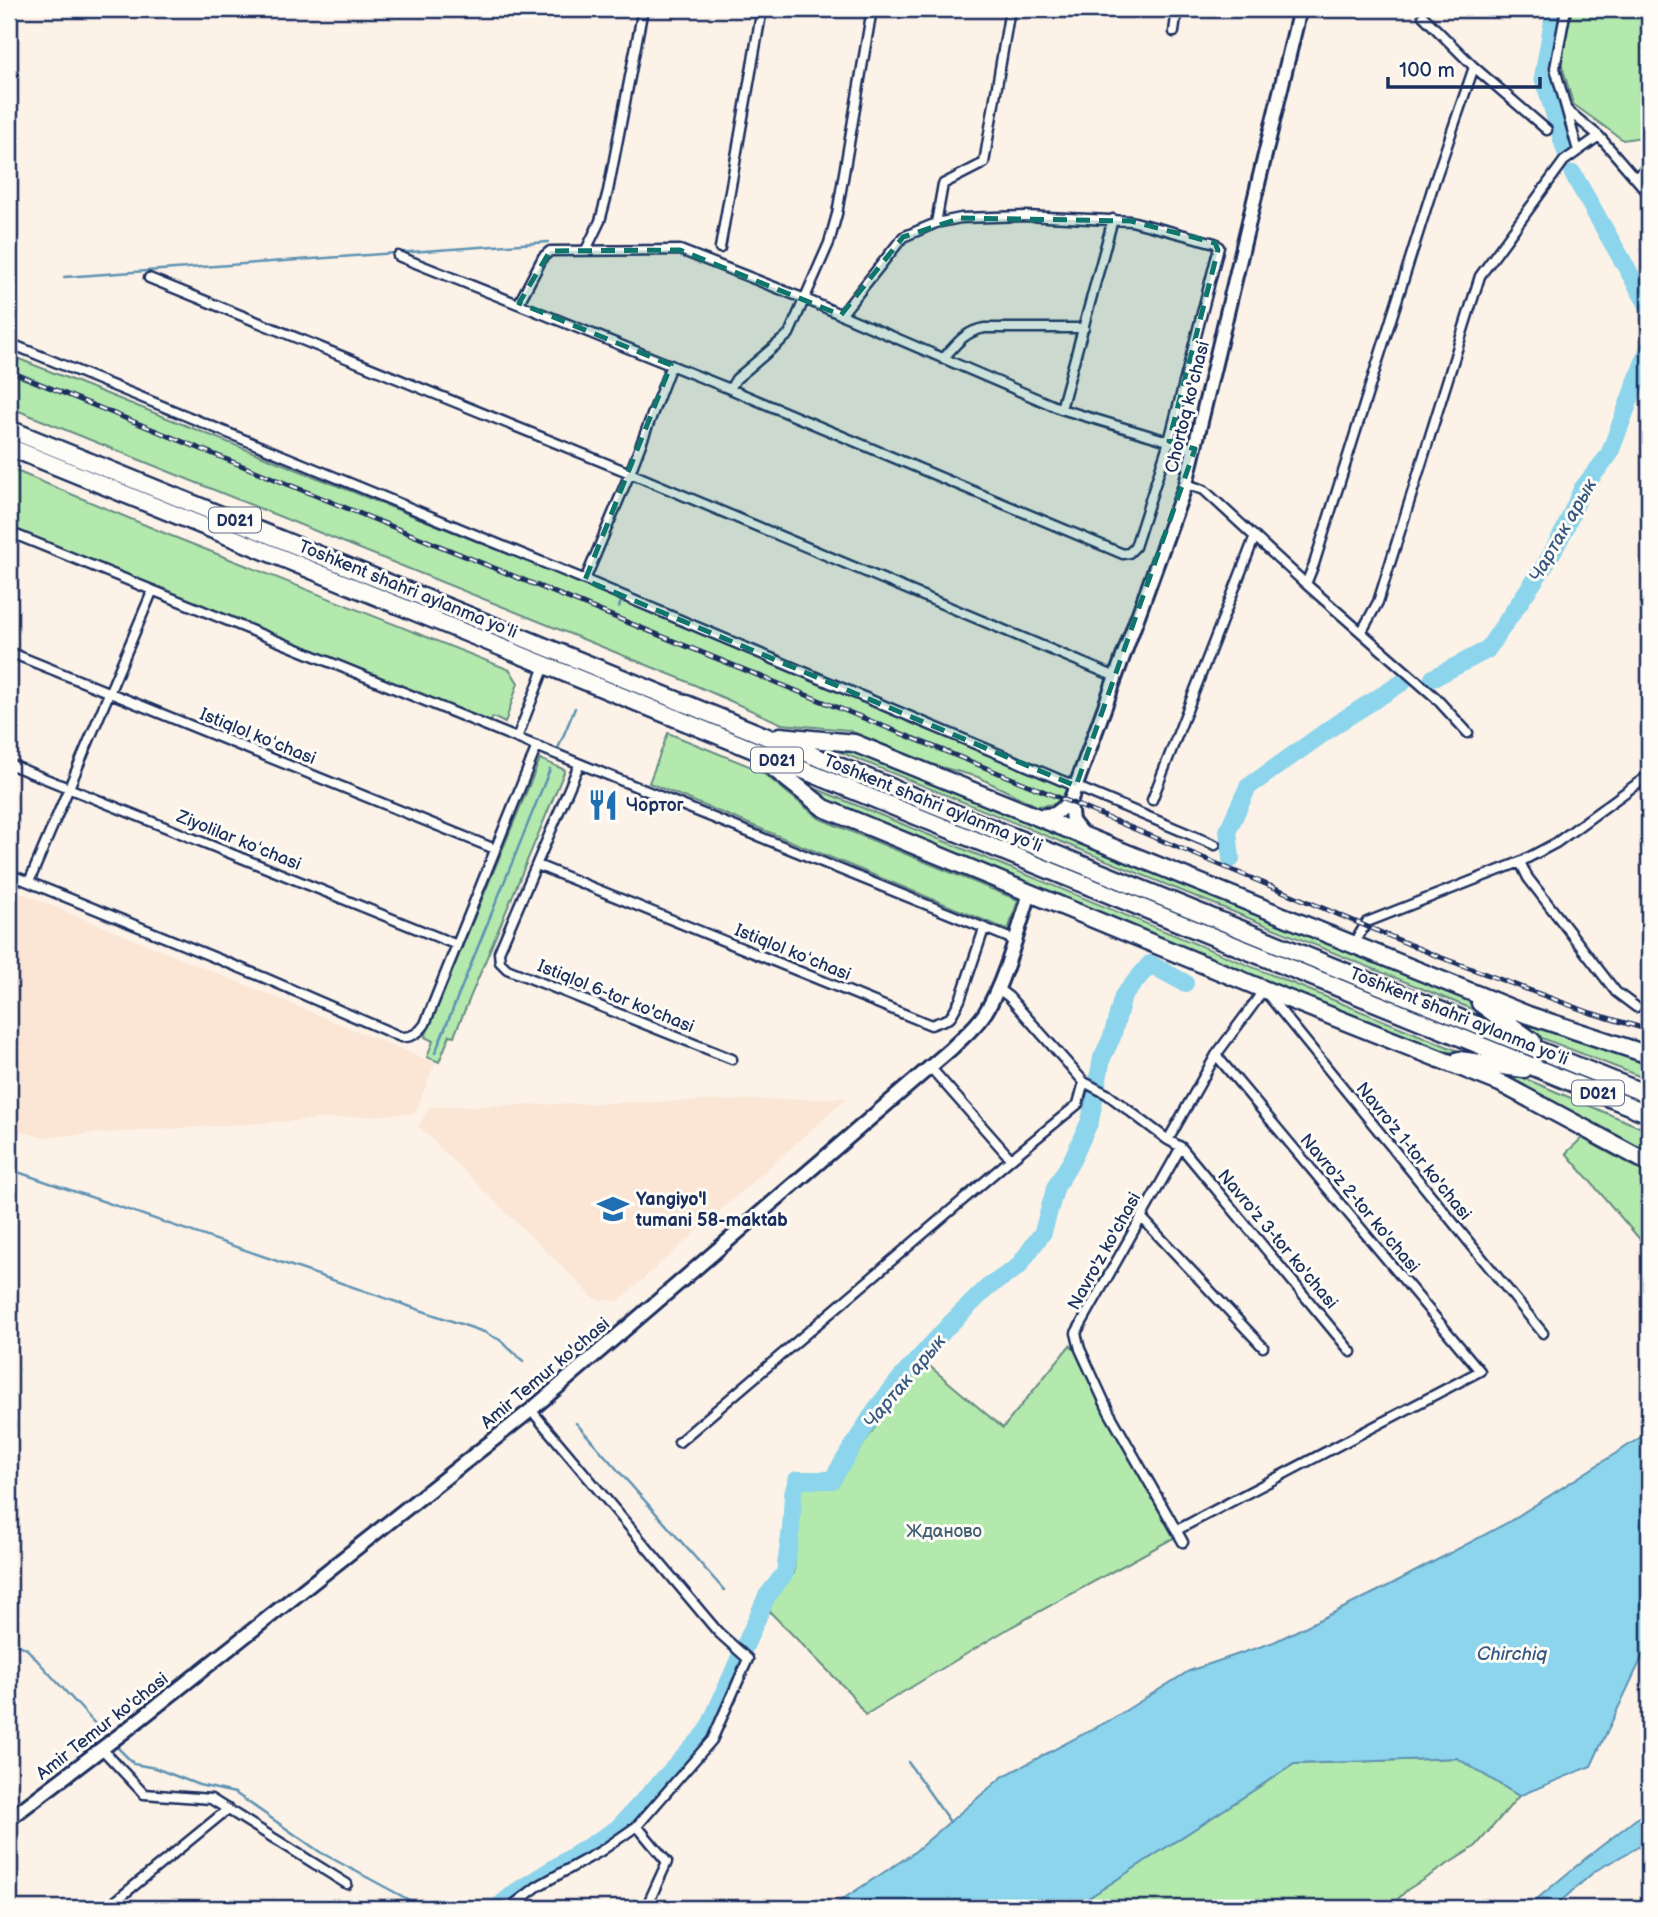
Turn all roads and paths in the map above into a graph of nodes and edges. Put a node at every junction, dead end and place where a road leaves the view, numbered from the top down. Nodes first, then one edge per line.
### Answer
1 (643, 9) edge
2 (762, 9) edge
3 (872, 9) edge
4 (1010, 9) edge
5 (1177, 9) edge
6 (1300, 9) edge
7 (1566, 9) edge
8 (1423, 16) dead end
9 (1174, 32) dead end
10 (1474, 66) junction
11 (1567, 110) junction
12 (1547, 130) dead end
13 (1599, 136) junction
14 (1578, 151) junction
15 (1649, 166) edge
16 (1635, 178) junction
17 (1649, 194) edge
18 (1113, 219) junction
19 (936, 223) junction
20 (720, 248) dead end
21 (586, 250) junction
22 (398, 256) dead end
23 (149, 278) dead end
24 (805, 299) junction
25 (519, 303) junction
26 (841, 314) junction
27 (1084, 328) junction
28 (9, 343) edge
29 (943, 359) junction
30 (671, 365) junction
31 (730, 389) junction
32 (1060, 410) junction
33 (9, 429) edge
34 (1169, 441) junction
35 (9, 447) edge
36 (1195, 449) junction
37 (630, 473) junction
38 (1186, 484) junction
39 (9, 532) edge
40 (1255, 536) junction
41 (585, 580) junction
42 (1306, 584) junction
43 (152, 592) junction
44 (1362, 631) junction
45 (552, 648) junction
46 (9, 652) edge
47 (545, 666) junction
48 (1116, 677) junction
49 (110, 693) junction
50 (1468, 733) dead end
51 (761, 734) junction
52 (517, 738) junction
53 (537, 746) junction
54 (751, 750) junction
55 (9, 764) edge
56 (579, 765) junction
57 (1649, 775) edge
58 (1076, 786) junction
59 (70, 788) junction
60 (1152, 800) dead end
61 (1070, 803) junction
62 (1030, 815) junction
63 (1088, 838) junction
64 (1216, 845) dead end
65 (495, 849) junction
66 (1520, 862) junction
67 (537, 865) junction
68 (9, 874) edge
69 (29, 882) junction
70 (1030, 893) junction
71 (984, 929) junction
72 (1014, 940) junction
73 (457, 945) junction
74 (1353, 945) junction
75 (997, 988) junction
76 (1263, 989) junction
77 (1461, 989) junction
78 (1636, 1007) dead end
79 (1216, 1055) junction
80 (1551, 1055) junction
81 (1649, 1055) edge
82 (1432, 1057) junction
83 (733, 1059) dead end
84 (930, 1067) junction
85 (1546, 1072) junction
86 (1087, 1083) junction
87 (1649, 1095) edge
88 (1649, 1114) edge
89 (1168, 1140) junction
90 (1181, 1147) junction
91 (1011, 1159) junction
92 (1649, 1163) edge
93 (1141, 1217) junction
94 (1543, 1333) dead end
95 (1263, 1348) dead end
96 (1351, 1352) dead end
97 (531, 1410) junction
98 (680, 1442) dead end
99 (1177, 1530) junction
100 (1183, 1542) dead end
101 (104, 1747) junction
102 (228, 1809) junction
103 (9, 1819) edge
104 (637, 1826) junction
105 (347, 1884) dead end
106 (107, 1908) edge
107 (509, 1908) edge
108 (646, 1908) edge

1 - 21 street
2 - 20 street
3 - 24 street
4 - 19 street
5 - 9 street
6 - 36 main road, Chortoq ko'chasi
7 - 11 street
8 - 10 street
10 - 12 street
10 - 42 street
11 - 13 street
11 - 14 street
13 - 14 street
13 - 16 street
14 - 44 street
15 - 16 street
16 - 17 street
18 - 19 street
18 - 27 street
18 - 34 street
19 - 26 street
21 - 24 street
21 - 25 street
22 - 25 street
23 - 37 street
24 - 26 street
24 - 31 street
25 - 30 street
26 - 29 street
27 - 29 street
27 - 32 street
28 - 41 street
29 - 32 street
30 - 31 street
30 - 37 street
31 - 34 street
32 - 34 street
33 - 45 highway, Toshkent shahri aylanma yoʻli / D021
34 - 36 street
35 - 47 highway, Toshkent shahri aylanma yoʻli / D021
36 - 38 main road, Chortoq ko'chasi
37 - 41 street
37 - 48 street
38 - 40 street
38 - 48 main road, Chortoq ko'chasi
39 - 43 street
40 - 42 street
40 - 60 street
41 - 58 street
42 - 44 street
43 - 49 street
43 - 52 street
44 - 50 street
45 - 47 highway
45 - 51 highway, Toshkent shahri aylanma yoʻli / D021
46 - 49 street, Istiqlol koʻchasi
47 - 52 street
47 - 54 highway, Toshkent shahri aylanma yoʻli / D021
48 - 58 main road, Chortoq ko'chasi
49 - 59 street
49 - 65 street, Istiqlol koʻchasi
51 - 62 highway
51 - 80 highway, Toshkent shahri aylanma yoʻli / D021
52 - 53 street
53 - 56 street
53 - 65 street
54 - 70 highway
54 - 85 highway, Toshkent shahri aylanma yoʻli / D021
55 - 59 street, Ziyolilar koʻchasi
56 - 67 street
56 - 71 street
57 - 66 street
58 - 61 main road, Chortoq ko'chasi
58 - 64 street
59 - 69 street
59 - 73 street, Ziyolilar koʻchasi
61 - 62 main road
61 - 63 main road
62 - 63 highway
63 - 74 highway
65 - 73 street
66 - 74 street
66 - 78 street
67 - 71 street, Istiqlol koʻchasi
67 - 83 street, Istiqlol 6-tor ko'chasi
68 - 69 street
69 - 73 street
70 - 72 main road, Amir Temur ko'chasi
70 - 76 highway
71 - 72 street
72 - 75 main road, Amir Temur ko'chasi
74 - 77 highway
75 - 84 main road, Amir Temur ko'chasi
75 - 86 street
76 - 79 street
76 - 82 highway
76 - 94 street, Navro'z 1-tor ko'chasi
77 - 80 highway
77 - 81 highway
79 - 89 street
79 - 99 street, Navro'z 2-tor ko'chasi
80 - 87 highway, Toshkent shahri aylanma yoʻli / D021
82 - 85 highway
82 - 92 highway
84 - 91 street
84 - 97 main road, Amir Temur ko'chasi
85 - 88 highway, Toshkent shahri aylanma yoʻli / D021
86 - 89 street
86 - 91 street
89 - 90 street
90 - 93 street, Navro'z ko'chasi
90 - 96 street, Navro'z 3-tor ko'chasi
91 - 98 street
93 - 95 street
93 - 99 street, Navro'z ko'chasi
97 - 101 main road, Amir Temur ko'chasi
97 - 104 street
99 - 100 street, Navro'z ko'chasi
101 - 102 street
101 - 103 main road, Amir Temur ko'chasi
102 - 105 street
102 - 106 street
104 - 107 street
104 - 108 street

